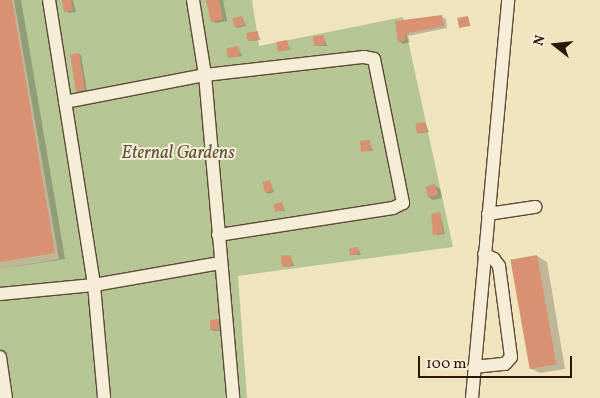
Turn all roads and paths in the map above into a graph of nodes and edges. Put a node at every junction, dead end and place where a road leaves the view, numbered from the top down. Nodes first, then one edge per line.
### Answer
1 (49, 0) edge
2 (193, 0) edge
3 (508, 0) edge
4 (205, 75) junction
5 (65, 102) junction
6 (535, 207) dead end
7 (488, 214) junction
8 (218, 236) junction
9 (484, 254) junction
10 (220, 263) junction
11 (94, 284) junction
12 (0, 294) edge
13 (0, 356) edge
14 (474, 367) junction
15 (6, 398) edge
16 (104, 398) edge
17 (233, 398) edge
18 (472, 398) edge

1 - 5 street
2 - 4 street
3 - 7 street
4 - 5 street
4 - 8 street
4 - 8 street
5 - 11 street
6 - 7 street
7 - 9 street
8 - 10 street
9 - 14 street
9 - 14 street
10 - 11 street
10 - 17 street
11 - 12 street
11 - 16 street
13 - 15 street
14 - 18 street

